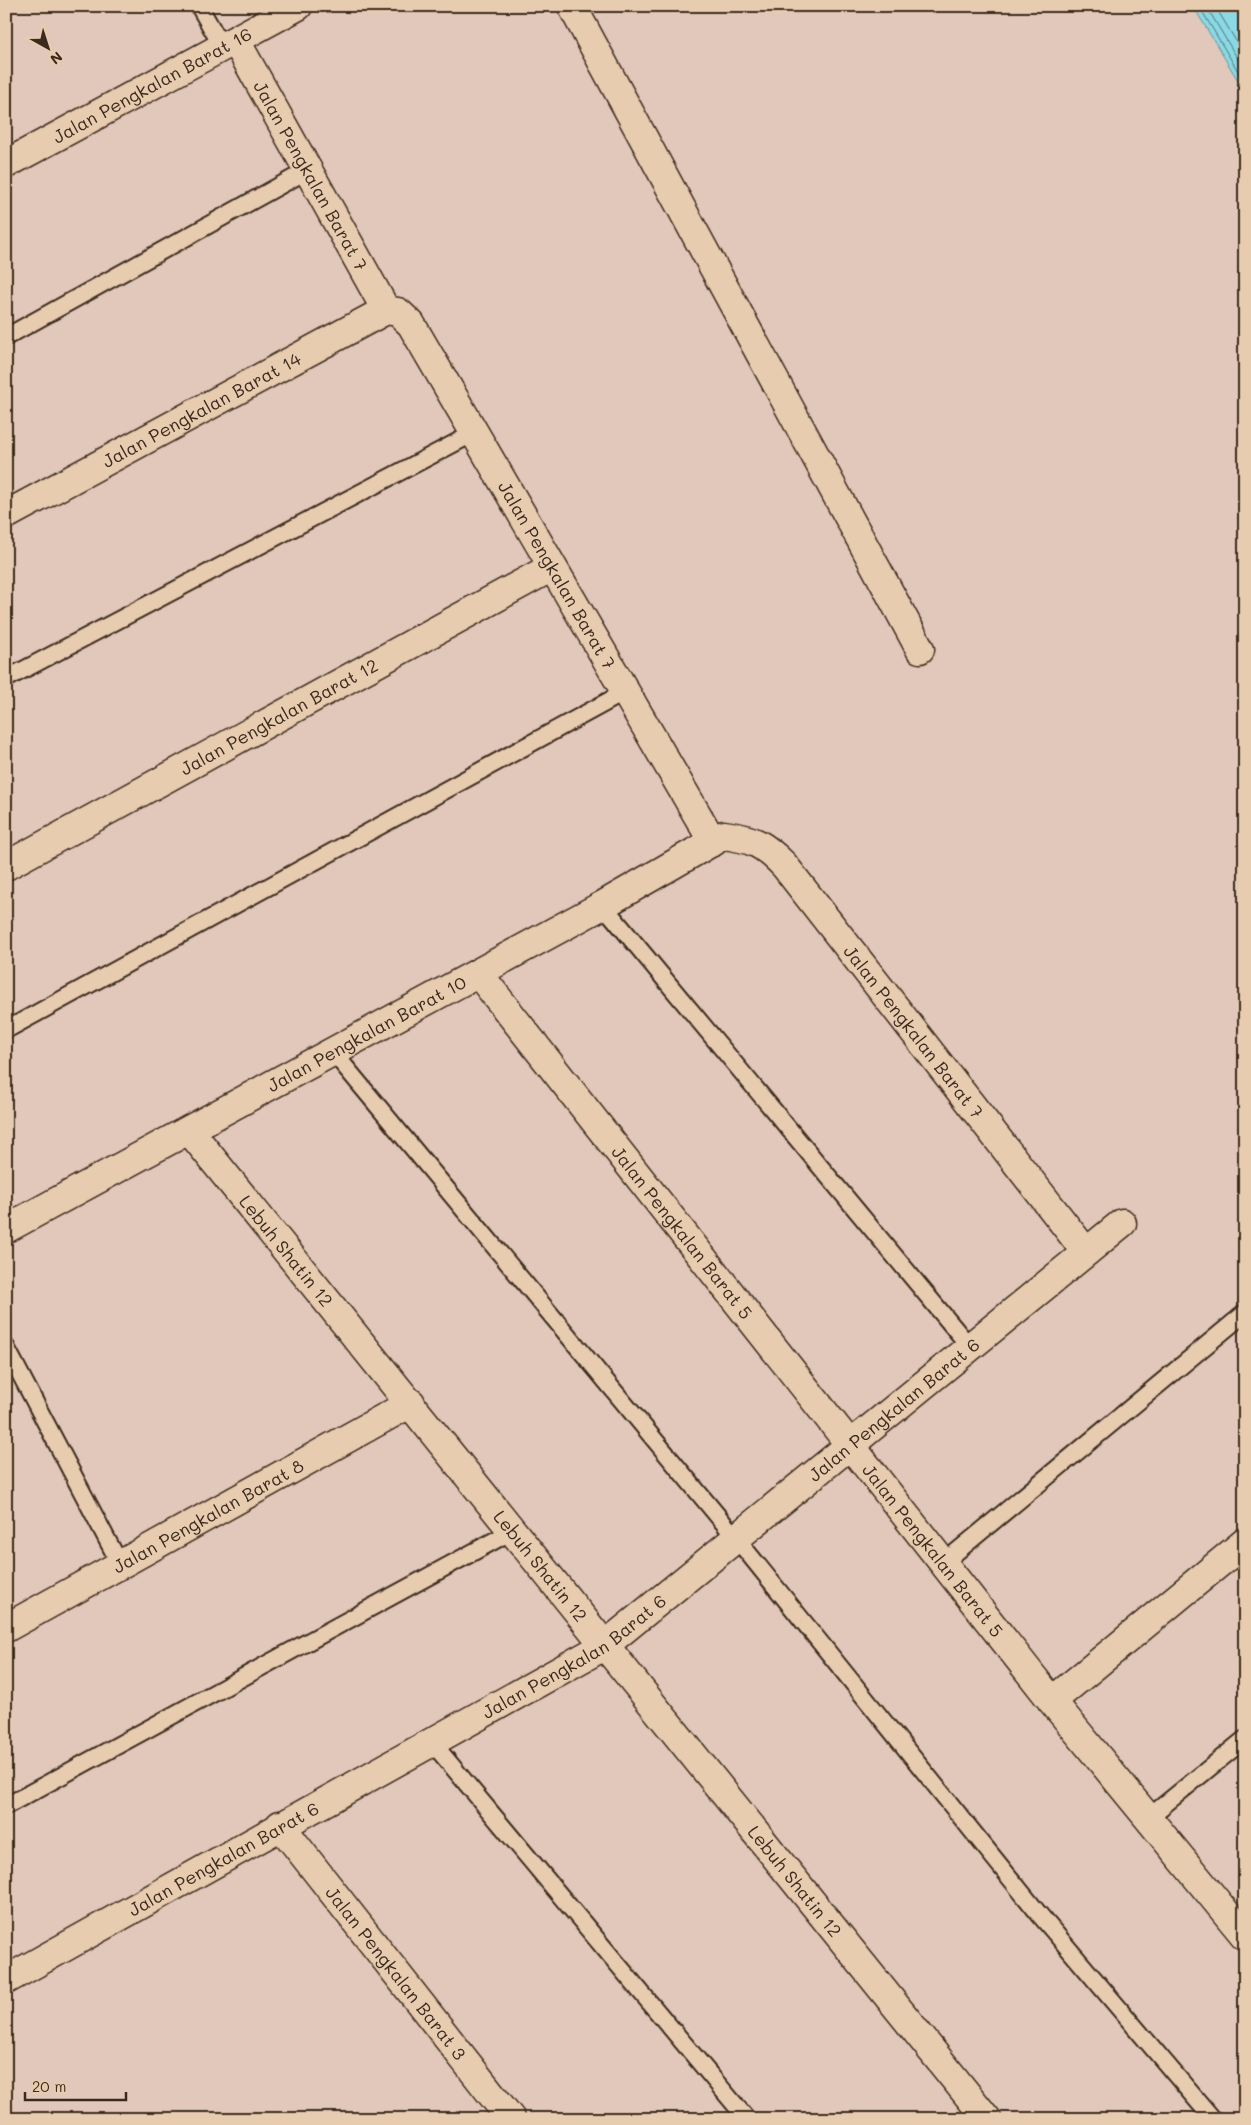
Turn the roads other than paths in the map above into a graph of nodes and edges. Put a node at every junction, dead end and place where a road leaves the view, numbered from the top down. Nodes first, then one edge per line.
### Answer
1 (200, 6) edge
2 (298, 6) edge
3 (572, 6) edge
4 (229, 44) junction
5 (6, 164) edge
6 (308, 170) junction
7 (392, 311) junction
8 (6, 337) edge
9 (474, 433) junction
10 (6, 515) edge
11 (552, 567) junction
12 (920, 649) dead end
13 (6, 679) edge
14 (625, 692) junction
15 (718, 839) junction
16 (6, 866) edge
17 (603, 905) junction
18 (478, 974) junction
19 (6, 1030) edge
20 (333, 1052) junction
21 (189, 1130) junction
22 (1122, 1223) dead end
23 (6, 1229) edge
24 (1086, 1252) junction
25 (1245, 1313) edge
26 (970, 1346) junction
27 (6, 1347) edge
28 (411, 1403) junction
29 (850, 1445) junction
30 (512, 1531) junction
31 (736, 1538) junction
32 (1245, 1542) edge
33 (943, 1563) junction
34 (122, 1566) junction
35 (6, 1628) edge
36 (604, 1646) junction
37 (1052, 1701) junction
38 (1245, 1739) edge
39 (430, 1741) junction
40 (6, 1806) edge
41 (1148, 1818) junction
42 (280, 1825) junction
43 (1245, 1936) edge
44 (6, 1980) edge
45 (512, 2119) edge
46 (747, 2119) edge
47 (987, 2119) edge
48 (1213, 2119) edge

1 - 4 lane, Jalan Pengkalan Barat 7
2 - 4 street, Jalan Pengkalan Barat 16
3 - 12 street
4 - 5 street, Jalan Pengkalan Barat 16
4 - 6 street, Jalan Pengkalan Barat 7
6 - 7 street, Jalan Pengkalan Barat 7
6 - 8 lane
7 - 9 street, Jalan Pengkalan Barat 7
7 - 10 street, Jalan Pengkalan Barat 14
9 - 11 street, Jalan Pengkalan Barat 7
9 - 13 lane
11 - 14 street, Jalan Pengkalan Barat 7
11 - 16 street, Jalan Pengkalan Barat 12
14 - 15 street, Jalan Pengkalan Barat 7
14 - 19 lane
15 - 17 street, Jalan Pengkalan Barat 10
15 - 24 street, Jalan Pengkalan Barat 7
17 - 18 street, Jalan Pengkalan Barat 10
17 - 26 lane
18 - 20 street, Jalan Pengkalan Barat 10
18 - 29 street, Jalan Pengkalan Barat 5
20 - 21 street, Jalan Pengkalan Barat 10
20 - 31 lane
21 - 23 street, Jalan Pengkalan Barat 10
21 - 28 street, Lebuh Shatin 12
22 - 24 street, Jalan Pengkalan Barat 6
24 - 26 street, Jalan Pengkalan Barat 6
25 - 33 lane
26 - 29 street, Jalan Pengkalan Barat 6
27 - 34 lane
28 - 30 street, Lebuh Shatin 12
28 - 34 street, Jalan Pengkalan Barat 8
29 - 31 street, Jalan Pengkalan Barat 6
29 - 33 street, Jalan Pengkalan Barat 5
30 - 36 street, Lebuh Shatin 12
30 - 40 lane
31 - 36 street, Jalan Pengkalan Barat 6
31 - 48 lane
32 - 37 street
33 - 37 street, Jalan Pengkalan Barat 5
34 - 35 street, Jalan Pengkalan Barat 8
36 - 39 street, Jalan Pengkalan Barat 6
36 - 47 street, Lebuh Shatin 12
37 - 41 street, Jalan Pengkalan Barat 5
38 - 41 lane
39 - 42 street, Jalan Pengkalan Barat 6
39 - 46 lane
41 - 43 street, Jalan Pengkalan Barat 5
42 - 44 street, Jalan Pengkalan Barat 6
42 - 45 street, Jalan Pengkalan Barat 3

